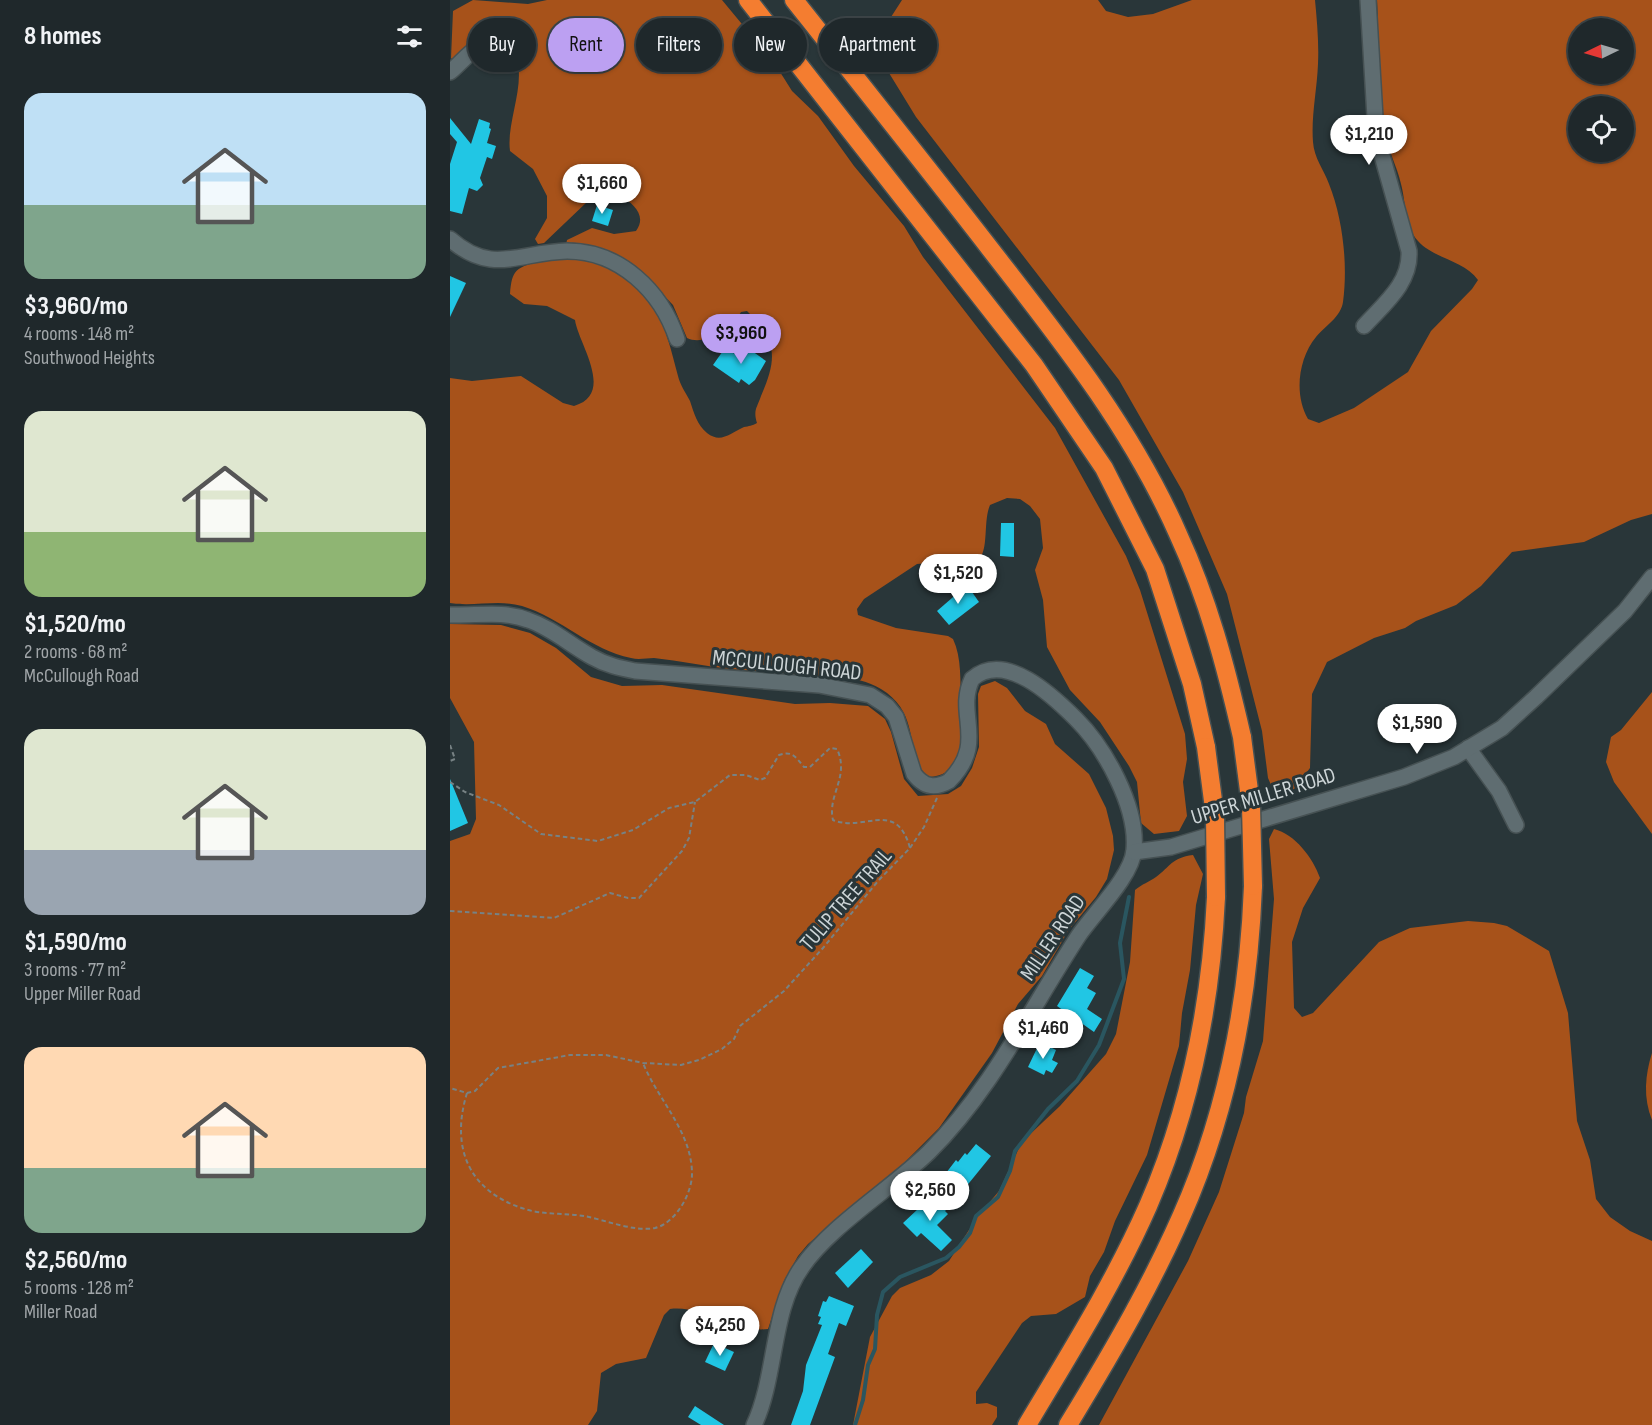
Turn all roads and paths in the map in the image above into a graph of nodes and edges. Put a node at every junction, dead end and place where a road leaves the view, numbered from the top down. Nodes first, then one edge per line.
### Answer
1 (748, 0) edge
2 (794, 0) edge
3 (1368, 0) edge
4 (468, 56) edge
5 (450, 72) edge
6 (450, 239) edge
7 (1364, 326) dead end
8 (677, 339) dead end
9 (1652, 577) edge
10 (450, 615) edge
11 (450, 745) edge
12 (1468, 748) junction
13 (450, 761) edge
14 (450, 782) edge
15 (938, 793) dead end
16 (696, 801) junction
17 (1516, 825) dead end
18 (910, 848) junction
19 (1134, 852) junction
20 (450, 911) edge
21 (643, 1063) junction
22 (450, 1088) edge
23 (467, 1093) junction
24 (457, 1116) dead end
25 (465, 1171) dead end
26 (754, 1425) edge
27 (1027, 1425) edge
28 (1068, 1425) edge

1 - 27 highway, bridge
2 - 28 highway, bridge
3 - 7 street
4 - 5 street
6 - 8 street
9 - 12 street, UPPER MILLER ROAD
10 - 19 street, MCCULLOUGH ROAD
11 - 13 path
12 - 17 street
12 - 19 street, UPPER MILLER ROAD
14 - 16 path, TULIP TREE TRAIL
15 - 18 path
16 - 18 path, TULIP TREE TRAIL
16 - 20 path
18 - 21 path, TULIP TREE TRAIL
19 - 26 street, MILLER ROAD
21 - 23 path, TULIP TREE TRAIL
21 - 25 path
22 - 23 path
23 - 24 path

